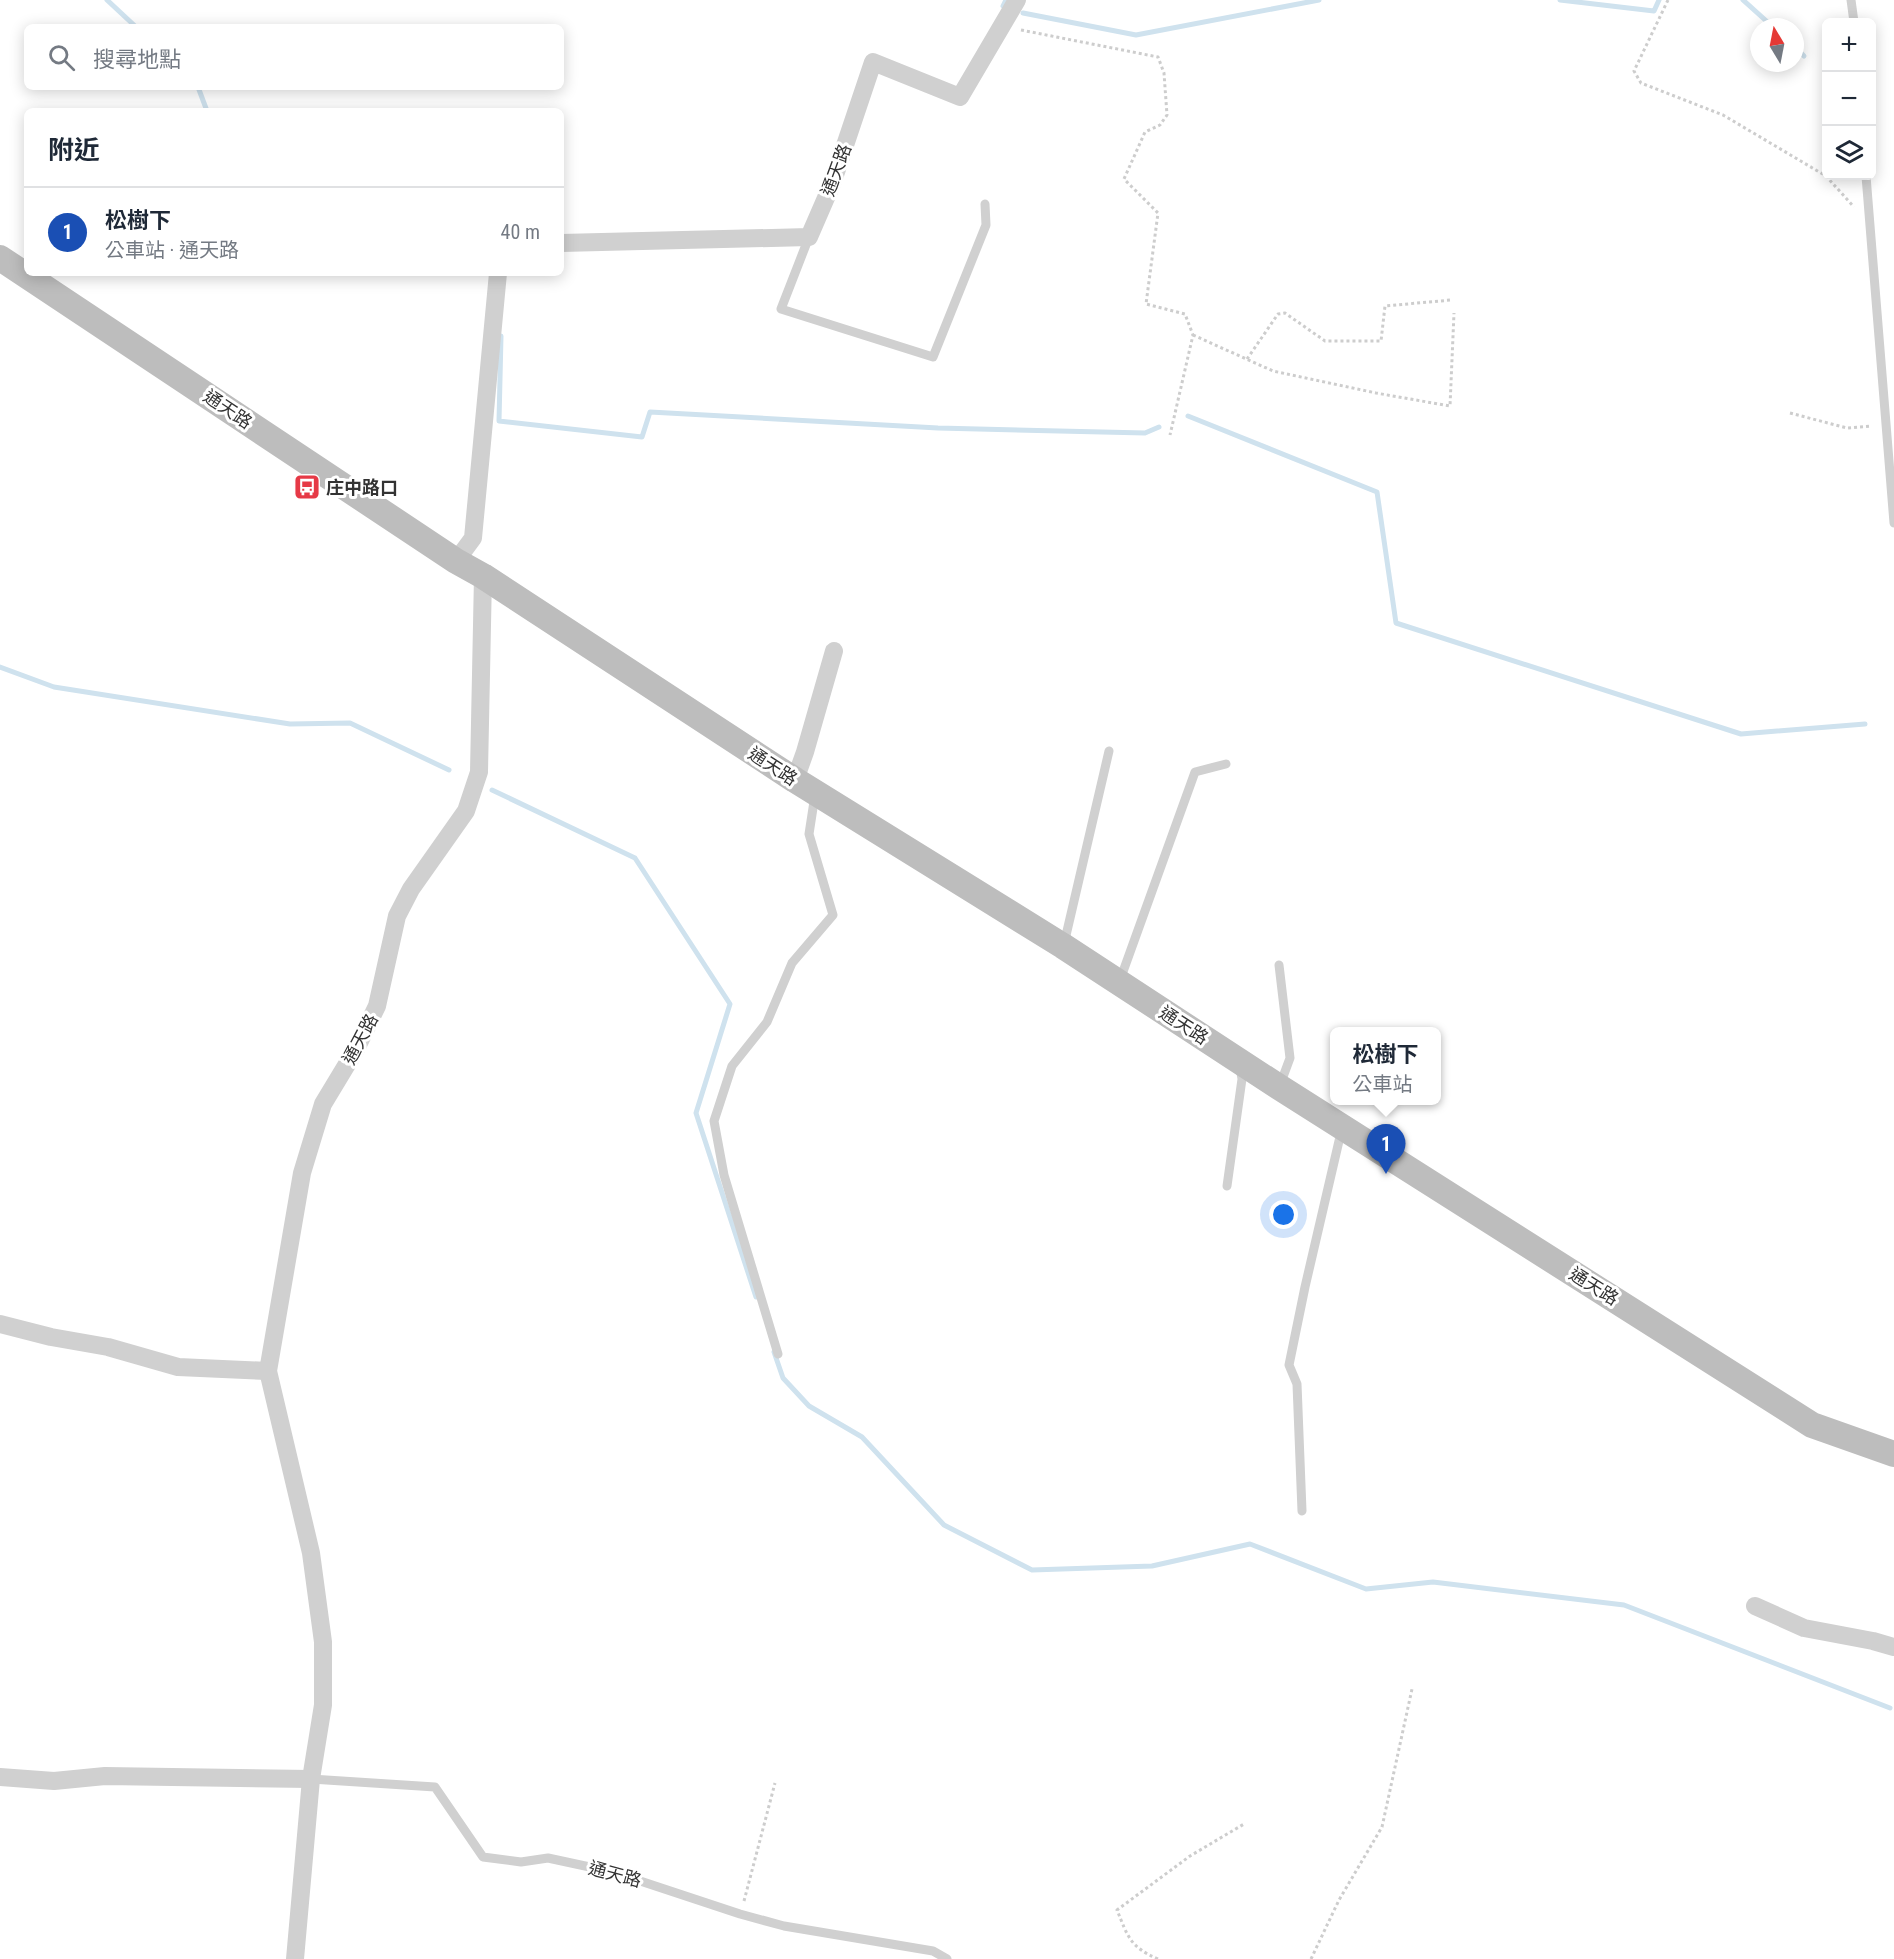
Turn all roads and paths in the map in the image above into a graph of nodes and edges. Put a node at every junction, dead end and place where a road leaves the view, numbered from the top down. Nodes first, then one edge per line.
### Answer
1 (1017, 0) edge
2 (1668, 0) edge
3 (1851, 0) edge
4 (1853, 18) edge
5 (1002, 26) junction
6 (1866, 180) edge
7 (985, 204) dead end
8 (1870, 225) junction
9 (809, 237) junction
10 (564, 243) edge
11 (0, 258) edge
12 (24, 274) edge
13 (27, 276) edge
14 (498, 276) edge
15 (1451, 300) dead end
16 (1454, 313) dead end
17 (1193, 335) junction
18 (1247, 360) junction
19 (1790, 413) dead end
20 (1886, 425) junction
21 (1170, 435) dead end
22 (1892, 460) edge
23 (1894, 523) edge
24 (456, 561) junction
25 (483, 576) junction
26 (834, 651) dead end
27 (1109, 751) dead end
28 (1226, 764) dead end
29 (805, 787) junction
30 (1063, 946) junction
31 (1279, 965) dead end
32 (1119, 982) junction
33 (1239, 1061) junction
34 (1279, 1087) junction
35 (1342, 1126) junction
36 (1227, 1186) dead end
37 (0, 1324) edge
38 (778, 1354) dead end
39 (268, 1371) junction
40 (1894, 1455) edge
41 (1302, 1511) dead end
42 (1755, 1606) dead end
43 (1894, 1647) edge
44 (1412, 1689) dead end
45 (0, 1777) edge
46 (311, 1779) junction
47 (775, 1784) dead end
48 (1244, 1824) dead end
49 (740, 1914) junction
50 (295, 1959) edge
51 (946, 1959) edge
52 (1158, 1959) edge
53 (1311, 1959) edge

1 - 5 street, 通天路
2 - 8 path
3 - 4 lane
5 - 9 street, 通天路
5 - 17 path
6 - 8 lane
7 - 9 lane
8 - 20 lane
9 - 10 street
11 - 12 street, 通天路
13 - 24 street, 通天路
14 - 24 street
15 - 18 path
16 - 18 path
17 - 18 path
17 - 21 path
19 - 20 path
20 - 22 lane
22 - 23 lane
24 - 25 street, 通天路
25 - 29 street, 通天路
25 - 39 street, 通天路
26 - 29 street
27 - 30 lane
28 - 32 lane
29 - 30 street, 通天路
29 - 38 lane
30 - 32 street, 通天路
31 - 34 lane
32 - 33 street, 通天路
33 - 34 street, 通天路
33 - 36 lane
34 - 35 street, 通天路
35 - 40 street, 通天路
35 - 41 lane
37 - 39 street
39 - 46 street, 通天路
42 - 43 street
44 - 53 path
45 - 46 street
46 - 49 lane, 通天路
46 - 50 street, 通天路
47 - 49 path
48 - 52 path
49 - 51 lane, 通天路

